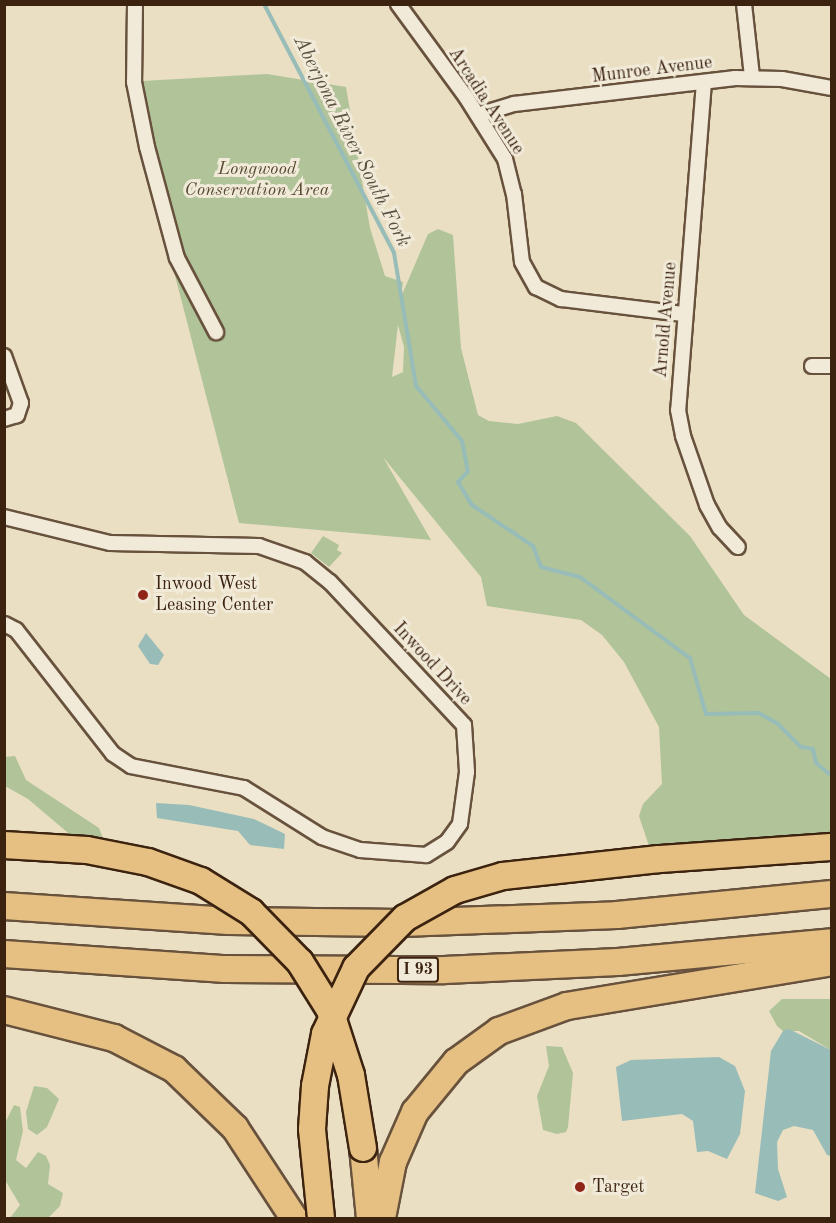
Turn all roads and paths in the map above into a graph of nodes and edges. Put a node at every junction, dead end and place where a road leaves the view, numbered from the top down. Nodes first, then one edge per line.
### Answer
1 (135, 4) edge
2 (398, 4) edge
3 (744, 4) edge
4 (752, 77) junction
5 (704, 82) junction
6 (831, 88) edge
7 (478, 116) junction
8 (684, 314) junction
9 (216, 332) dead end
10 (4, 356) edge
11 (812, 366) dead end
12 (831, 366) edge
13 (4, 419) edge
14 (4, 517) edge
15 (738, 547) dead end
16 (4, 624) edge
17 (4, 845) edge
18 (831, 848) edge
19 (831, 894) edge
20 (4, 906) edge
21 (831, 942) edge
22 (4, 954) edge
23 (831, 962) edge
24 (4, 1010) edge
25 (294, 1218) edge
26 (321, 1218) edge
27 (370, 1218) edge
28 (382, 1218) edge

1 - 9 street
2 - 7 street, Arcadia Avenue
3 - 4 street
4 - 5 street, Munroe Avenue
4 - 6 street, Munroe Avenue
5 - 7 street, Munroe Avenue
5 - 8 street, Arnold Avenue
7 - 8 street, Arcadia Avenue
8 - 15 street, Arnold Avenue
10 - 13 street
11 - 12 street
14 - 16 street, Inwood Drive
17 - 27 highway, bridge
18 - 26 highway, bridge
19 - 20 highway
21 - 22 highway, I 93
23 - 28 highway
24 - 25 highway

